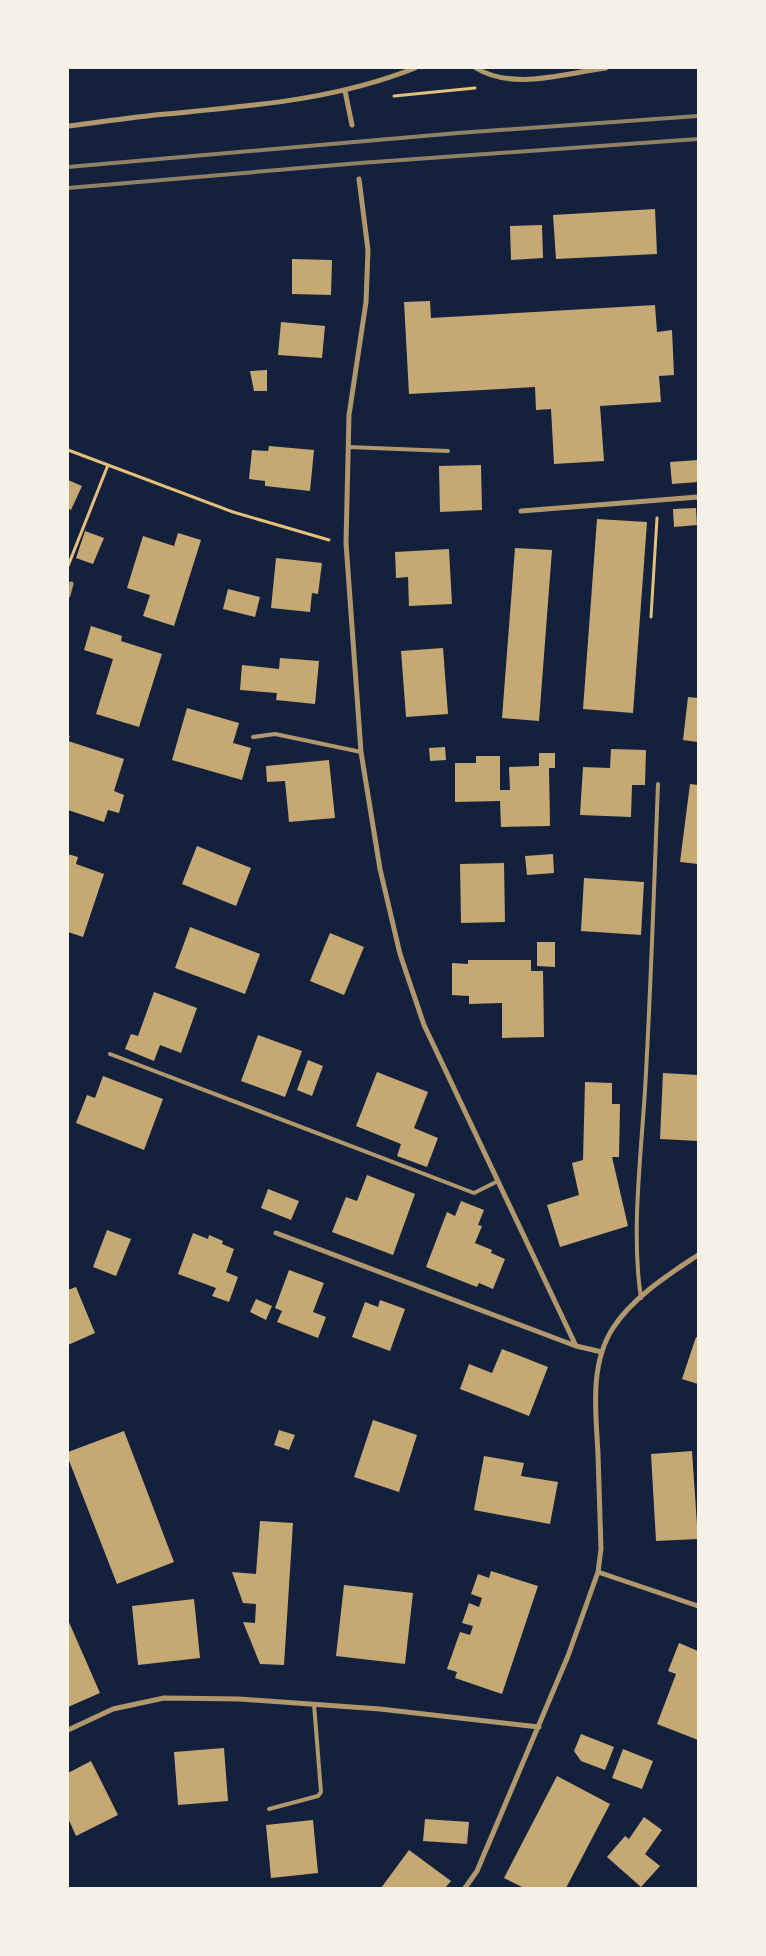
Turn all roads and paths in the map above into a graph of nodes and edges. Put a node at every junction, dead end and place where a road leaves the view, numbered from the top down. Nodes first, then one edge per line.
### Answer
1 (415, 68) edge
2 (476, 68) edge
3 (606, 68) edge
4 (479, 88) dead end
5 (345, 91) junction
6 (392, 97) dead end
7 (352, 125) dead end
8 (68, 126) edge
9 (359, 179) dead end
10 (347, 447) junction
11 (68, 450) edge
12 (448, 451) dead end
13 (108, 465) junction
14 (698, 496) edge
15 (658, 500) junction
16 (521, 511) dead end
17 (346, 543) junction
18 (68, 566) edge
19 (71, 584) dead end
20 (68, 595) edge
21 (651, 617) dead end
22 (253, 737) dead end
23 (361, 752) junction
24 (658, 784) dead end
25 (110, 1054) dead end
26 (498, 1181) junction
27 (276, 1233) dead end
28 (698, 1255) edge
29 (641, 1298) junction
30 (576, 1346) junction
31 (602, 1352) junction
32 (598, 1572) junction
33 (698, 1606) edge
34 (314, 1704) junction
35 (539, 1726) junction
36 (68, 1730) edge
37 (269, 1810) dead end
38 (465, 1888) edge

1 - 5 street
2 - 3 street
4 - 6 path
5 - 7 street
5 - 8 street
9 - 10 street
10 - 12 lane
10 - 17 street
11 - 13 path
13 - 17 path
13 - 18 path
14 - 15 street
15 - 16 street
15 - 21 path
17 - 23 street
19 - 20 street
22 - 23 lane
23 - 26 street
24 - 29 lane
25 - 26 lane
26 - 30 street
27 - 30 street
28 - 29 street
29 - 31 street
30 - 31 street
31 - 32 street
32 - 33 street
32 - 35 street
34 - 35 street
34 - 36 street
34 - 37 lane
35 - 38 street

